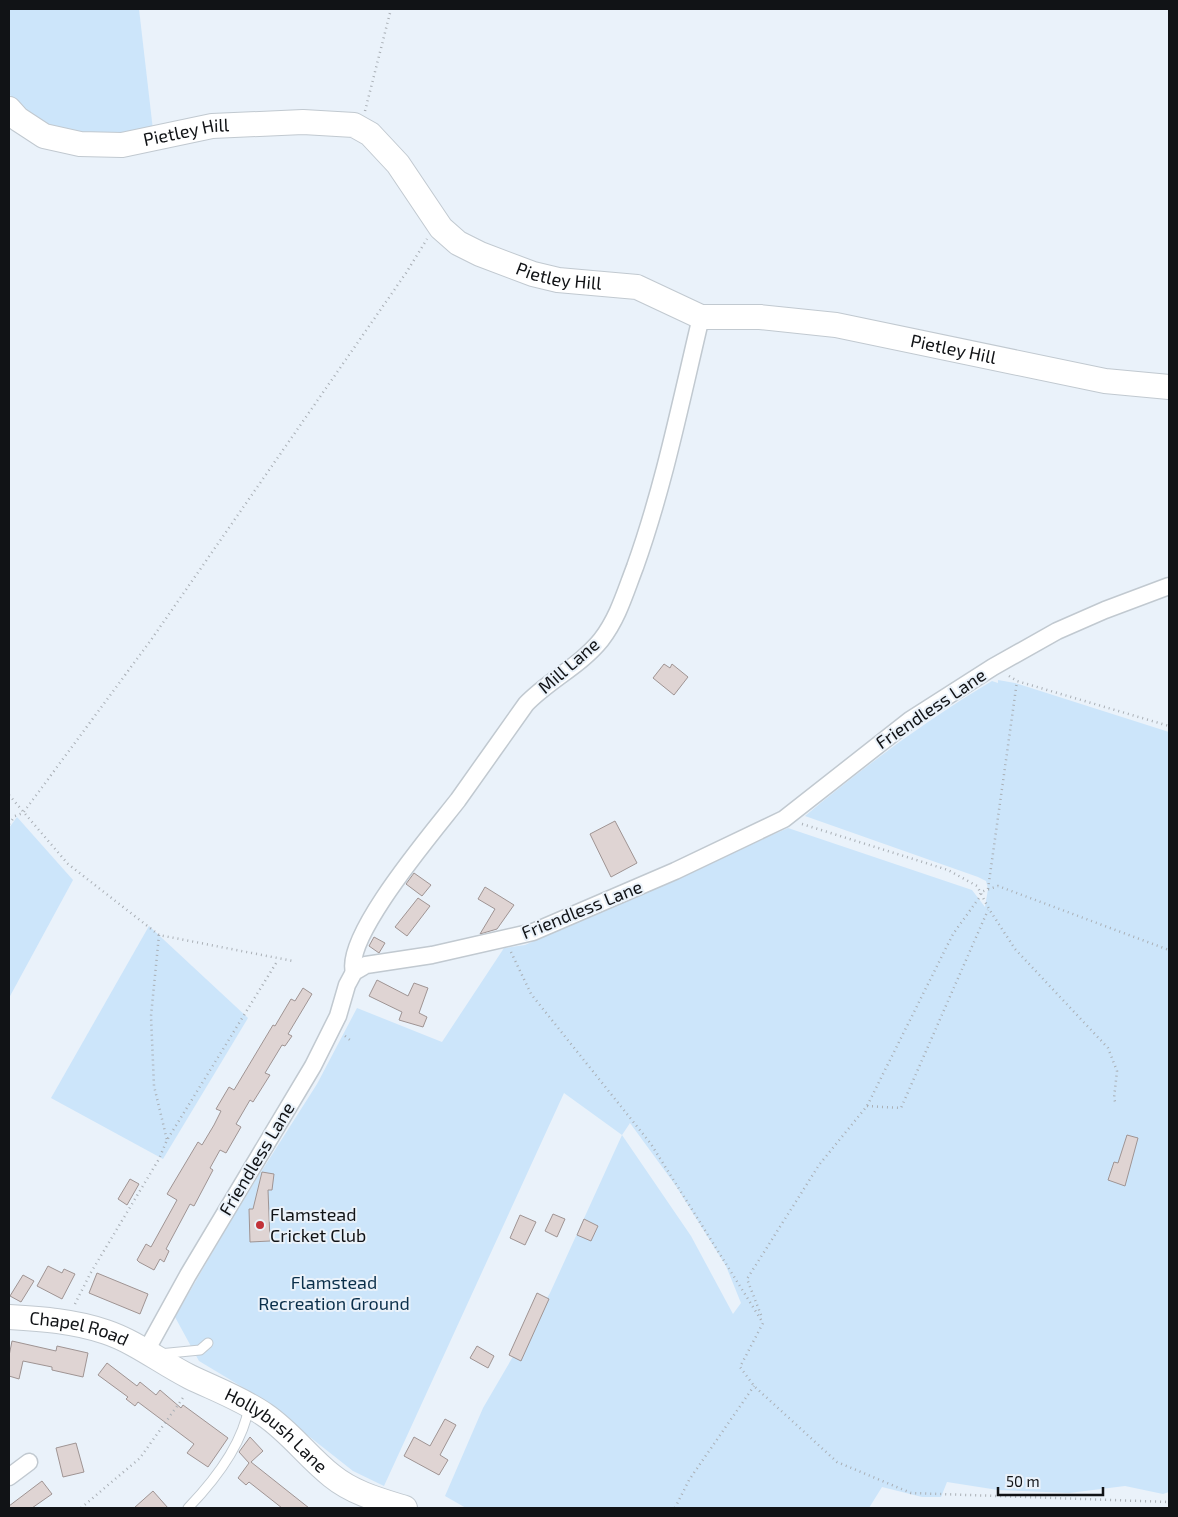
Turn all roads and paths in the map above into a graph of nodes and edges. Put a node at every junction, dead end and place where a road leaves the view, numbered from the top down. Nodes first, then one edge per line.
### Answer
1 (392, 9) edge
2 (9, 109) edge
3 (360, 127) junction
4 (441, 228) junction
5 (701, 317) junction
6 (1169, 387) edge
7 (1169, 586) edge
8 (994, 667) junction
9 (1017, 681) junction
10 (1169, 726) edge
11 (9, 795) edge
12 (22, 813) junction
13 (784, 819) junction
14 (9, 824) edge
15 (988, 889) junction
16 (980, 892) junction
17 (989, 909) junction
18 (159, 934) junction
19 (505, 940) junction
20 (1169, 950) edge
21 (278, 960) junction
22 (293, 961) dead end
23 (354, 972) junction
24 (1116, 1105) dead end
25 (866, 1106) junction
26 (167, 1140) junction
27 (9, 1317) edge
28 (73, 1323) junction
29 (763, 1323) junction
30 (208, 1343) dead end
31 (149, 1355) junction
32 (188, 1376) junction
33 (754, 1386) junction
34 (249, 1406) junction
35 (29, 1462) dead end
36 (9, 1477) edge
37 (1169, 1502) edge
38 (81, 1508) edge
39 (188, 1508) edge
40 (405, 1508) edge
41 (675, 1508) edge

1 - 3 path
2 - 3 street, Pietley Hill
3 - 4 street, Pietley Hill
4 - 5 street, Pietley Hill
4 - 12 path
5 - 6 street, Pietley Hill
5 - 23 street, Mill Lane
7 - 8 street, Friendless Lane
8 - 9 path
8 - 13 street, Friendless Lane
9 - 10 path
9 - 15 path
11 - 12 path
12 - 14 path
12 - 18 path
13 - 16 path
13 - 19 street, Friendless Lane
15 - 16 path
15 - 20 path
16 - 17 path
16 - 25 path
17 - 24 path
17 - 25 path
18 - 21 path
18 - 26 path
19 - 23 street, Friendless Lane
19 - 29 path
21 - 22 path
21 - 26 path
23 - 31 street, Friendless Lane
25 - 29 path
26 - 28 path
27 - 28 street, Chapel Road
28 - 31 street, Chapel Road
29 - 33 path
30 - 31 lane
31 - 32 street, Hollybush Lane
32 - 34 street, Hollybush Lane
32 - 38 path
33 - 37 path
33 - 41 path
34 - 39 lane
34 - 40 street, Hollybush Lane
35 - 36 street

